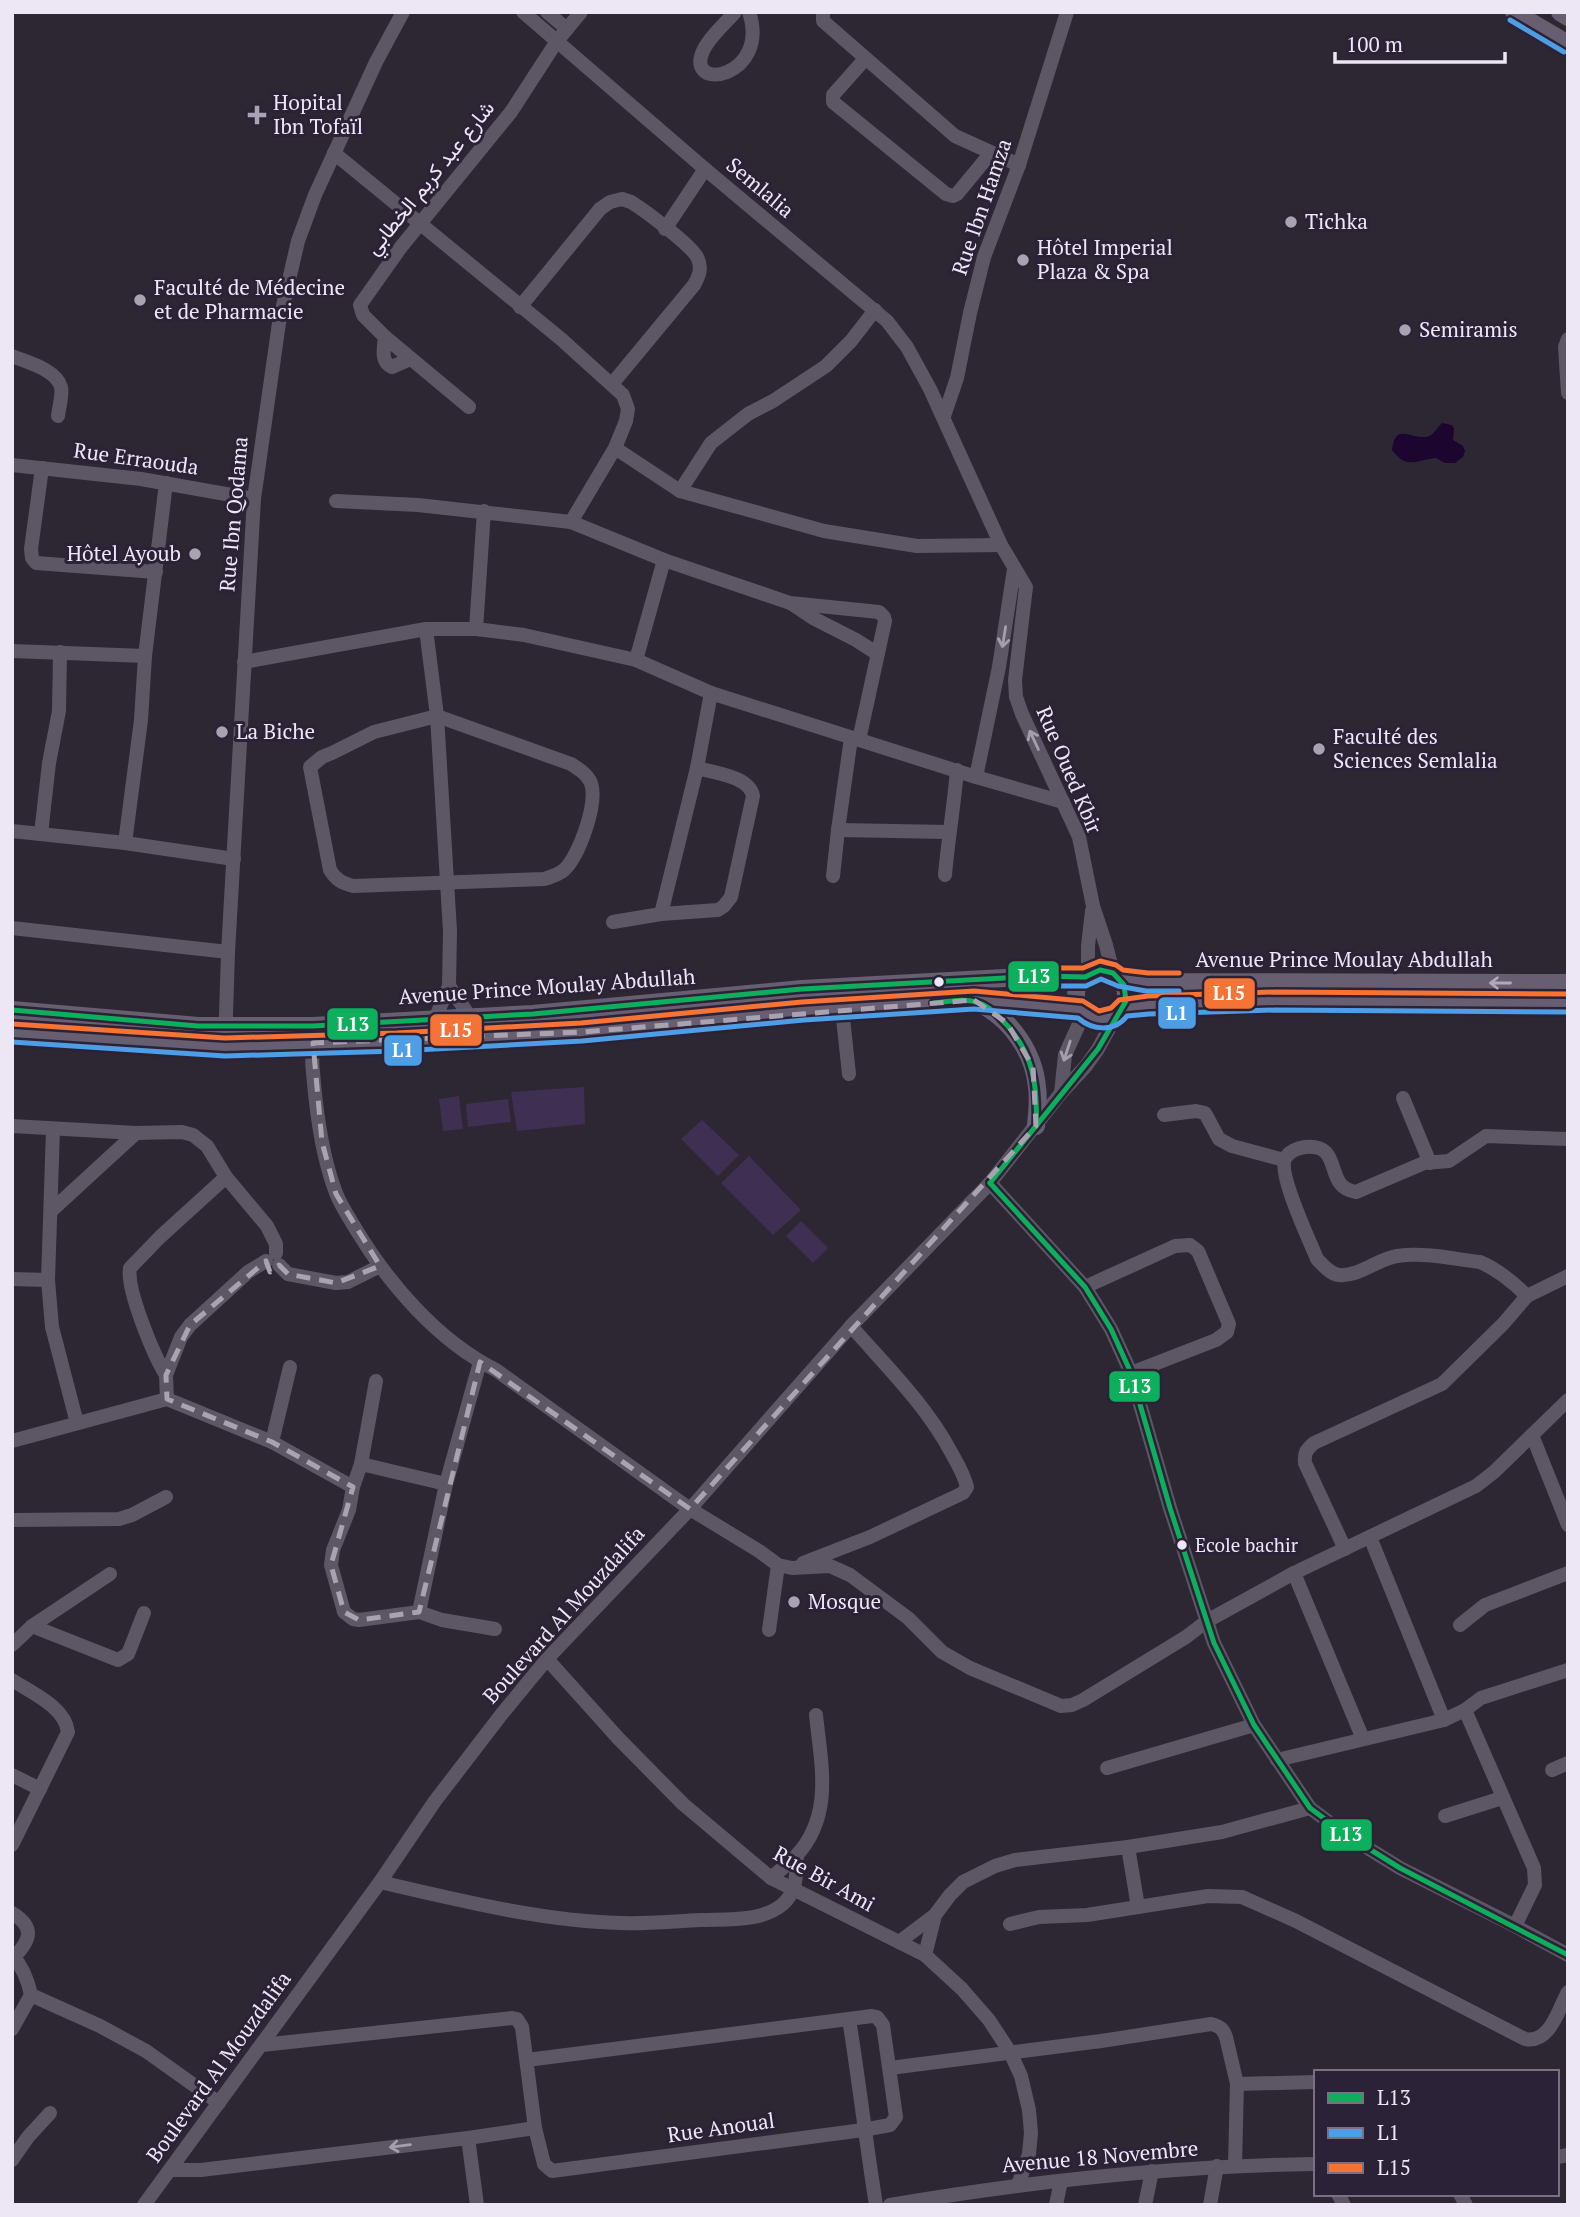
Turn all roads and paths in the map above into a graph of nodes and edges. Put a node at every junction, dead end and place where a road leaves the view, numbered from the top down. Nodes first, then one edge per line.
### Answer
1 (403, 12) edge
2 (547, 12) edge
3 (581, 12) edge
4 (735, 12) edge
5 (749, 12) edge
6 (823, 12) edge
7 (1067, 12) edge
8 (1514, 12) edge
9 (1560, 12) edge
10 (528, 14) edge
11 (1568, 17) edge
12 (567, 29) junction
13 (557, 41) junction
14 (1568, 44) edge
15 (865, 59) junction
16 (334, 153) junction
17 (990, 153) junction
18 (1019, 165) junction
19 (705, 169) junction
20 (419, 224) junction
21 (665, 229) junction
22 (520, 307) junction
23 (875, 310) junction
24 (1568, 339) edge
25 (12, 356) edge
26 (612, 384) junction
27 (1568, 394) edge
28 (469, 407) dead end
29 (58, 416) dead end
30 (944, 416) junction
31 (615, 448) junction
32 (12, 464) edge
33 (42, 468) junction
34 (166, 483) junction
35 (680, 491) junction
36 (254, 499) junction
37 (336, 501) dead end
38 (484, 511) junction
39 (571, 522) junction
40 (1002, 545) junction
41 (664, 560) junction
42 (1014, 569) junction
43 (156, 572) junction
44 (790, 603) junction
45 (426, 629) junction
46 (476, 629) junction
47 (12, 651) edge
48 (60, 652) junction
49 (878, 654) junction
50 (145, 656) junction
51 (636, 660) junction
52 (244, 662) junction
53 (711, 693) junction
54 (437, 716) junction
55 (855, 739) junction
56 (696, 768) junction
57 (957, 771) junction
58 (976, 777) junction
59 (1063, 802) junction
60 (838, 830) junction
61 (12, 831) edge
62 (948, 832) junction
63 (41, 834) junction
64 (125, 843) junction
65 (234, 859) junction
66 (945, 875) dead end
67 (833, 876) dead end
68 (449, 883) junction
69 (1093, 906) junction
70 (661, 914) junction
71 (612, 922) dead end
72 (12, 928) edge
73 (228, 952) junction
74 (1086, 975) junction
75 (1116, 975) junction
76 (1568, 983) edge
77 (449, 986) junction
78 (974, 1000) junction
79 (1568, 1003) edge
80 (842, 1009) junction
81 (12, 1010) edge
82 (1083, 1011) junction
83 (1119, 1012) junction
84 (470, 1017) junction
85 (435, 1019) junction
86 (226, 1027) junction
87 (12, 1033) edge
88 (313, 1034) junction
89 (225, 1047) junction
90 (849, 1074) dead end
91 (1061, 1093) junction
92 (1403, 1098) dead end
93 (1164, 1115) dead end
94 (12, 1126) edge
95 (1036, 1126) junction
96 (53, 1129) junction
97 (136, 1133) junction
98 (1568, 1139) edge
99 (1283, 1160) junction
100 (1430, 1163) junction
101 (226, 1177) junction
102 (990, 1184) junction
103 (51, 1211) junction
104 (274, 1259) junction
105 (380, 1266) junction
106 (1568, 1276) edge
107 (12, 1279) edge
108 (48, 1280) junction
109 (1085, 1287) junction
110 (1527, 1296) junction
111 (851, 1326) junction
112 (480, 1362) junction
113 (290, 1367) dead end
114 (1131, 1373) junction
115 (166, 1375) junction
116 (376, 1381) dead end
117 (167, 1399) junction
118 (1568, 1400) edge
119 (78, 1423) junction
120 (1532, 1435) junction
121 (12, 1441) edge
122 (272, 1442) junction
123 (361, 1464) junction
124 (446, 1484) junction
125 (353, 1487) junction
126 (166, 1497) dead end
127 (1563, 1501) edge
128 (690, 1508) junction
129 (12, 1520) edge
130 (1568, 1525) edge
131 (1370, 1537) junction
132 (1345, 1549) junction
133 (785, 1567) junction
134 (1294, 1573) junction
135 (1568, 1573) edge
136 (110, 1574) dead end
137 (419, 1612) junction
138 (144, 1613) dead end
139 (1207, 1620) junction
140 (1460, 1625) dead end
141 (33, 1626) junction
142 (495, 1629) dead end
143 (769, 1630) dead end
144 (12, 1645) edge
145 (547, 1659) junction
146 (1568, 1670) edge
147 (12, 1680) edge
148 (1465, 1710) junction
149 (817, 1715) dead end
150 (1444, 1720) junction
151 (1254, 1725) junction
152 (1363, 1739) junction
153 (1277, 1760) junction
154 (1568, 1763) edge
155 (1107, 1768) dead end
156 (1552, 1770) dead end
157 (12, 1775) edge
158 (40, 1789) junction
159 (1502, 1798) junction
160 (1310, 1808) junction
161 (1445, 1816) dead end
162 (12, 1845) edge
163 (1128, 1847) junction
164 (797, 1855) junction
165 (771, 1878) junction
166 (380, 1882) junction
167 (795, 1890) junction
168 (1138, 1908) junction
169 (12, 1913) edge
170 (935, 1915) junction
171 (1010, 1924) dead end
172 (1515, 1926) junction
173 (899, 1942) junction
174 (925, 1955) junction
175 (1568, 1955) edge
176 (13, 1956) edge
177 (1568, 1992) edge
178 (31, 1995) junction
179 (849, 2018) junction
180 (12, 2029) edge
181 (262, 2045) junction
182 (1010, 2052) junction
183 (527, 2060) junction
184 (890, 2068) junction
185 (1314, 2082) edge
186 (1237, 2084) junction
187 (219, 2103) junction
188 (50, 2113) dead end
189 (535, 2128) junction
190 (863, 2130) junction
191 (28, 2137) junction
192 (468, 2138) junction
193 (12, 2139) edge
194 (1029, 2154) junction
195 (12, 2160) edge
196 (1314, 2164) edge
197 (1235, 2165) junction
198 (1217, 2166) junction
199 (170, 2170) junction
200 (1152, 2171) junction
201 (1062, 2181) junction
202 (1035, 2183) junction
203 (1018, 2185) junction
204 (969, 2198) edge
205 (144, 2205) edge
206 (477, 2205) edge
207 (876, 2205) edge
208 (890, 2205) edge
209 (1056, 2205) edge
210 (1144, 2205) edge
211 (1210, 2205) edge

1 - 16 street, Rue Ibn Qodama
2 - 12 street
3 - 12 street, شارع عبد كريم الخطابي
4 - 5 street
6 - 15 street
7 - 18 street, Rue Ibn Hamza
8 - 14 main road
9 - 11 main road
10 - 13 street, Semlalia
12 - 13 street, شارع عبد كريم الخطابي
13 - 19 street, Semlalia
13 - 20 street, شارع عبد كريم الخطابي
15 - 17 street
15 - 17 street
16 - 20 street
16 - 36 street, Rue Ibn Qodama
17 - 18 street
18 - 30 street, Rue Ibn Hamza
19 - 21 street
19 - 23 street, Semlalia
20 - 22 street
20 - 28 street, شارع عبد كريم الخطابي
21 - 22 street
21 - 26 street
22 - 26 street
23 - 30 street, Semlalia
23 - 35 street
24 - 27 street
25 - 29 street
26 - 31 street
30 - 40 street, Rue Oued Kbir
31 - 35 street
31 - 39 street
32 - 33 street, Rue Erraouda
33 - 34 street, Rue Erraouda
33 - 43 street
34 - 36 street, Rue Erraouda
34 - 43 street
35 - 40 street
36 - 52 street, Rue Ibn Qodama
37 - 38 street
38 - 39 street
38 - 46 street
39 - 41 street
40 - 42 street, Rue Oued Kbir
41 - 44 street
41 - 51 street
42 -> 58 street
59 -> 42 street, Rue Oued Kbir
43 - 50 street
44 - 49 street
44 - 49 street
45 - 46 street
45 - 52 street
45 - 54 street
46 - 51 street
47 - 48 street
48 - 50 street
48 - 63 street
49 - 55 street
50 - 64 street
51 - 53 street
52 - 65 street, Rue Ibn Qodama
53 - 55 street
53 - 56 street
54 - 68 street
54 - 68 street
54 - 68 street
55 - 57 street
55 - 60 street
56 - 70 street
56 - 70 street
57 - 58 street
57 - 62 street
58 - 59 street
59 - 69 street, Rue Oued Kbir
60 - 62 street
60 - 67 street
61 - 63 street
62 - 66 street
63 - 64 street
64 - 65 street
65 - 73 street, Rue Ibn Qodama
68 - 77 street
69 - 74 street, Rue Oued Kbir
69 - 75 street, Rue Oued Kbir
70 - 71 street
72 - 73 street
73 - 86 street, Rue Ibn Qodama
74 - 75 main road
74 - 82 main road
74 - 84 main road, Avenue Prince Moulay Abdullah
76 -> 75 main road, Avenue Prince Moulay Abdullah
75 - 83 main road
77 - 84 street
77 - 85 street
78 - 80 main road, Avenue Prince Moulay Abdullah
78 - 82 main road, Avenue Prince Moulay Abdullah
78 - 95 main road
79 - 83 main road, Avenue Prince Moulay Abdullah
80 - 88 main road, Avenue Prince Moulay Abdullah
80 - 90 street
81 - 86 main road, Avenue Prince Moulay Abdullah
82 - 83 main road
82 -> 91 street
83 - 91 street, Boulevard Al Mouzdalifa
84 - 85 main road, Avenue Prince Moulay Abdullah
85 - 88 main road, Avenue Prince Moulay Abdullah
86 - 88 main road, Avenue Prince Moulay Abdullah
86 - 89 street, Rue Ibn Qodama
87 - 89 main road, Avenue Prince Moulay Abdullah
88 - 89 main road, Avenue Prince Moulay Abdullah
88 - 105 street
91 - 95 street, Boulevard Al Mouzdalifa
92 - 100 street
93 - 99 street
94 - 96 street
95 - 102 street, Boulevard Al Mouzdalifa
96 - 97 street
96 - 103 street
97 - 101 street
97 - 103 street
98 - 100 street
99 - 100 street
99 - 110 street
101 - 104 street
101 - 115 street
102 - 109 street
102 - 111 street, Boulevard Al Mouzdalifa
103 - 108 street
104 - 105 street
104 - 115 street
105 - 112 street
106 - 110 street
107 - 108 street
108 - 119 street
109 - 114 street
109 - 114 street
110 - 132 street
111 - 128 street, Boulevard Al Mouzdalifa
111 - 133 street
112 - 124 street
112 - 128 street
113 - 122 street
114 - 139 street
115 - 117 street
116 - 123 street
117 - 119 street
117 - 122 street
118 - 120 street
119 - 121 street
120 - 127 street
120 - 131 street
122 - 125 street
123 - 124 street
123 - 125 street
124 - 137 street
125 - 137 street
126 - 129 street
127 - 130 street
128 - 133 street
128 - 145 street, Boulevard Al Mouzdalifa
131 - 132 street
131 - 150 street
132 - 134 street
133 - 139 street
133 - 143 street
134 - 139 street
134 - 152 street
135 - 140 street
136 - 141 street
137 - 142 street
138 - 141 street
139 - 151 street
141 - 144 street
145 - 165 street, Rue Bir Ami
145 - 166 street, Boulevard Al Mouzdalifa
146 - 148 street
147 - 158 street
148 - 150 street
148 - 159 street
149 - 164 street
150 - 152 street
151 - 153 street
151 - 155 street
152 - 153 street
153 - 160 street
154 - 156 street
157 - 158 street
158 - 162 street
159 - 161 street
159 - 172 street
160 - 163 street
160 - 172 street
163 - 168 street
163 - 170 street
164 - 165 street
164 - 167 street
165 - 167 street, Rue Bir Ami
166 - 167 street
166 - 181 street, Boulevard Al Mouzdalifa
167 - 173 street, Rue Bir Ami
168 - 171 street
168 - 177 street
169 - 176 street
170 - 173 street
170 - 174 street
172 - 175 street
173 - 174 street, Rue Bir Ami
174 - 182 street, Rue Bir Ami
176 - 178 street
178 - 180 street
178 - 187 street
179 - 183 street
179 - 184 street
179 - 190 street
181 - 183 street
181 - 187 street, Boulevard Al Mouzdalifa
182 - 184 street
182 - 186 street
182 - 194 street, Rue Bir Ami
183 - 189 street
184 - 190 street, Rue Anoual
185 - 186 street
186 - 197 street
187 - 199 street, Boulevard Al Mouzdalifa
188 - 191 street
189 - 190 street, Rue Anoual
189 - 192 street
190 - 207 street
191 - 193 street
191 - 195 street
192 -> 199 street
192 - 206 street
194 - 202 street, Rue Bir Ami
194 - 203 street, Rue Bir Ami
196 - 197 street, Avenue 18 Novembre
197 - 198 street, Avenue 18 Novembre
198 - 200 street, Avenue 18 Novembre
198 - 211 street
199 - 205 street, Boulevard Al Mouzdalifa
200 - 201 street, Avenue 18 Novembre
200 - 210 street
201 - 202 street, Avenue 18 Novembre
201 - 209 street
202 - 203 street, Avenue 18 Novembre
203 - 204 street, Avenue 18 Novembre
204 - 208 street, Avenue 18 Novembre

